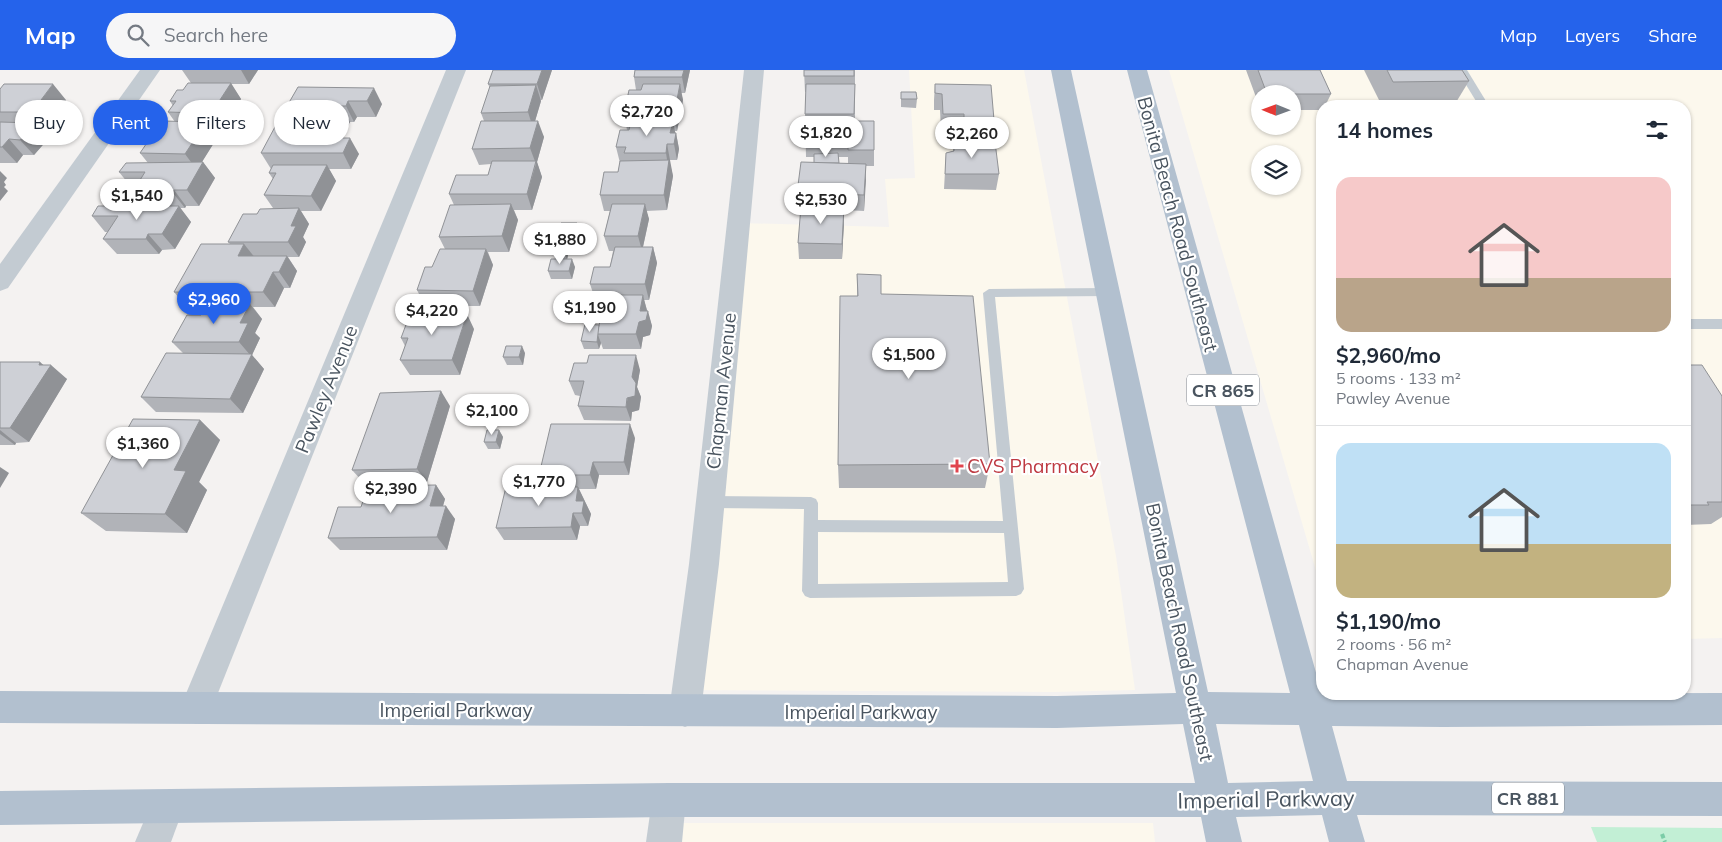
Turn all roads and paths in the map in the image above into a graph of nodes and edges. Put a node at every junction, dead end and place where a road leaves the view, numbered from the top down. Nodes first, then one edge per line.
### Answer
1 (150, 70) edge
2 (456, 70) edge
3 (754, 70) edge
4 (1061, 70) edge
5 (1136, 70) edge
6 (1462, 70) edge
7 (1480, 100) edge
8 (0, 282) edge
9 (1108, 292) junction
10 (1691, 324) edge
11 (1722, 324) edge
12 (710, 502) junction
13 (811, 526) junction
14 (1010, 527) junction
15 (0, 708) edge
16 (196, 708) junction
17 (1196, 708) junction
18 (1310, 709) junction
19 (1722, 710) edge
20 (685, 711) junction
21 (1334, 798) junction
22 (1722, 799) edge
23 (669, 800) junction
24 (1216, 800) junction
25 (167, 807) junction
26 (0, 808) edge
27 (153, 842) edge
28 (664, 842) edge
29 (1224, 842) edge
30 (1347, 842) edge

1 - 8 street
2 - 16 street, Pawley Avenue
3 - 12 street, Chapman Avenue
4 - 9 main road, Bonita Beach Road Southeast
5 - 18 main road, Bonita Beach Road Southeast / CR 865
6 - 7 lane
9 - 14 lane
9 - 17 main road, Bonita Beach Road Southeast
10 - 11 lane
12 - 13 lane
12 - 20 street, Chapman Avenue
13 - 14 lane
13 - 14 lane
15 - 16 main road, Imperial Parkway
16 - 20 main road, Imperial Parkway
17 - 18 main road, Imperial Parkway
17 - 20 main road, Imperial Parkway
17 - 24 main road, Bonita Beach Road Southeast
18 - 19 main road, Imperial Parkway
18 - 21 main road, Bonita Beach Road Southeast / CR 865
21 - 22 main road, Imperial Parkway / CR 881
21 - 24 main road, Imperial Parkway / CR 881
21 - 30 main road, Bonita Beach Road Southeast / CR 865
23 - 24 main road, Imperial Parkway
23 - 25 main road, Imperial Parkway
23 - 28 street
24 - 29 main road, Bonita Beach Road Southeast
25 - 26 main road, Imperial Parkway
25 - 27 street

